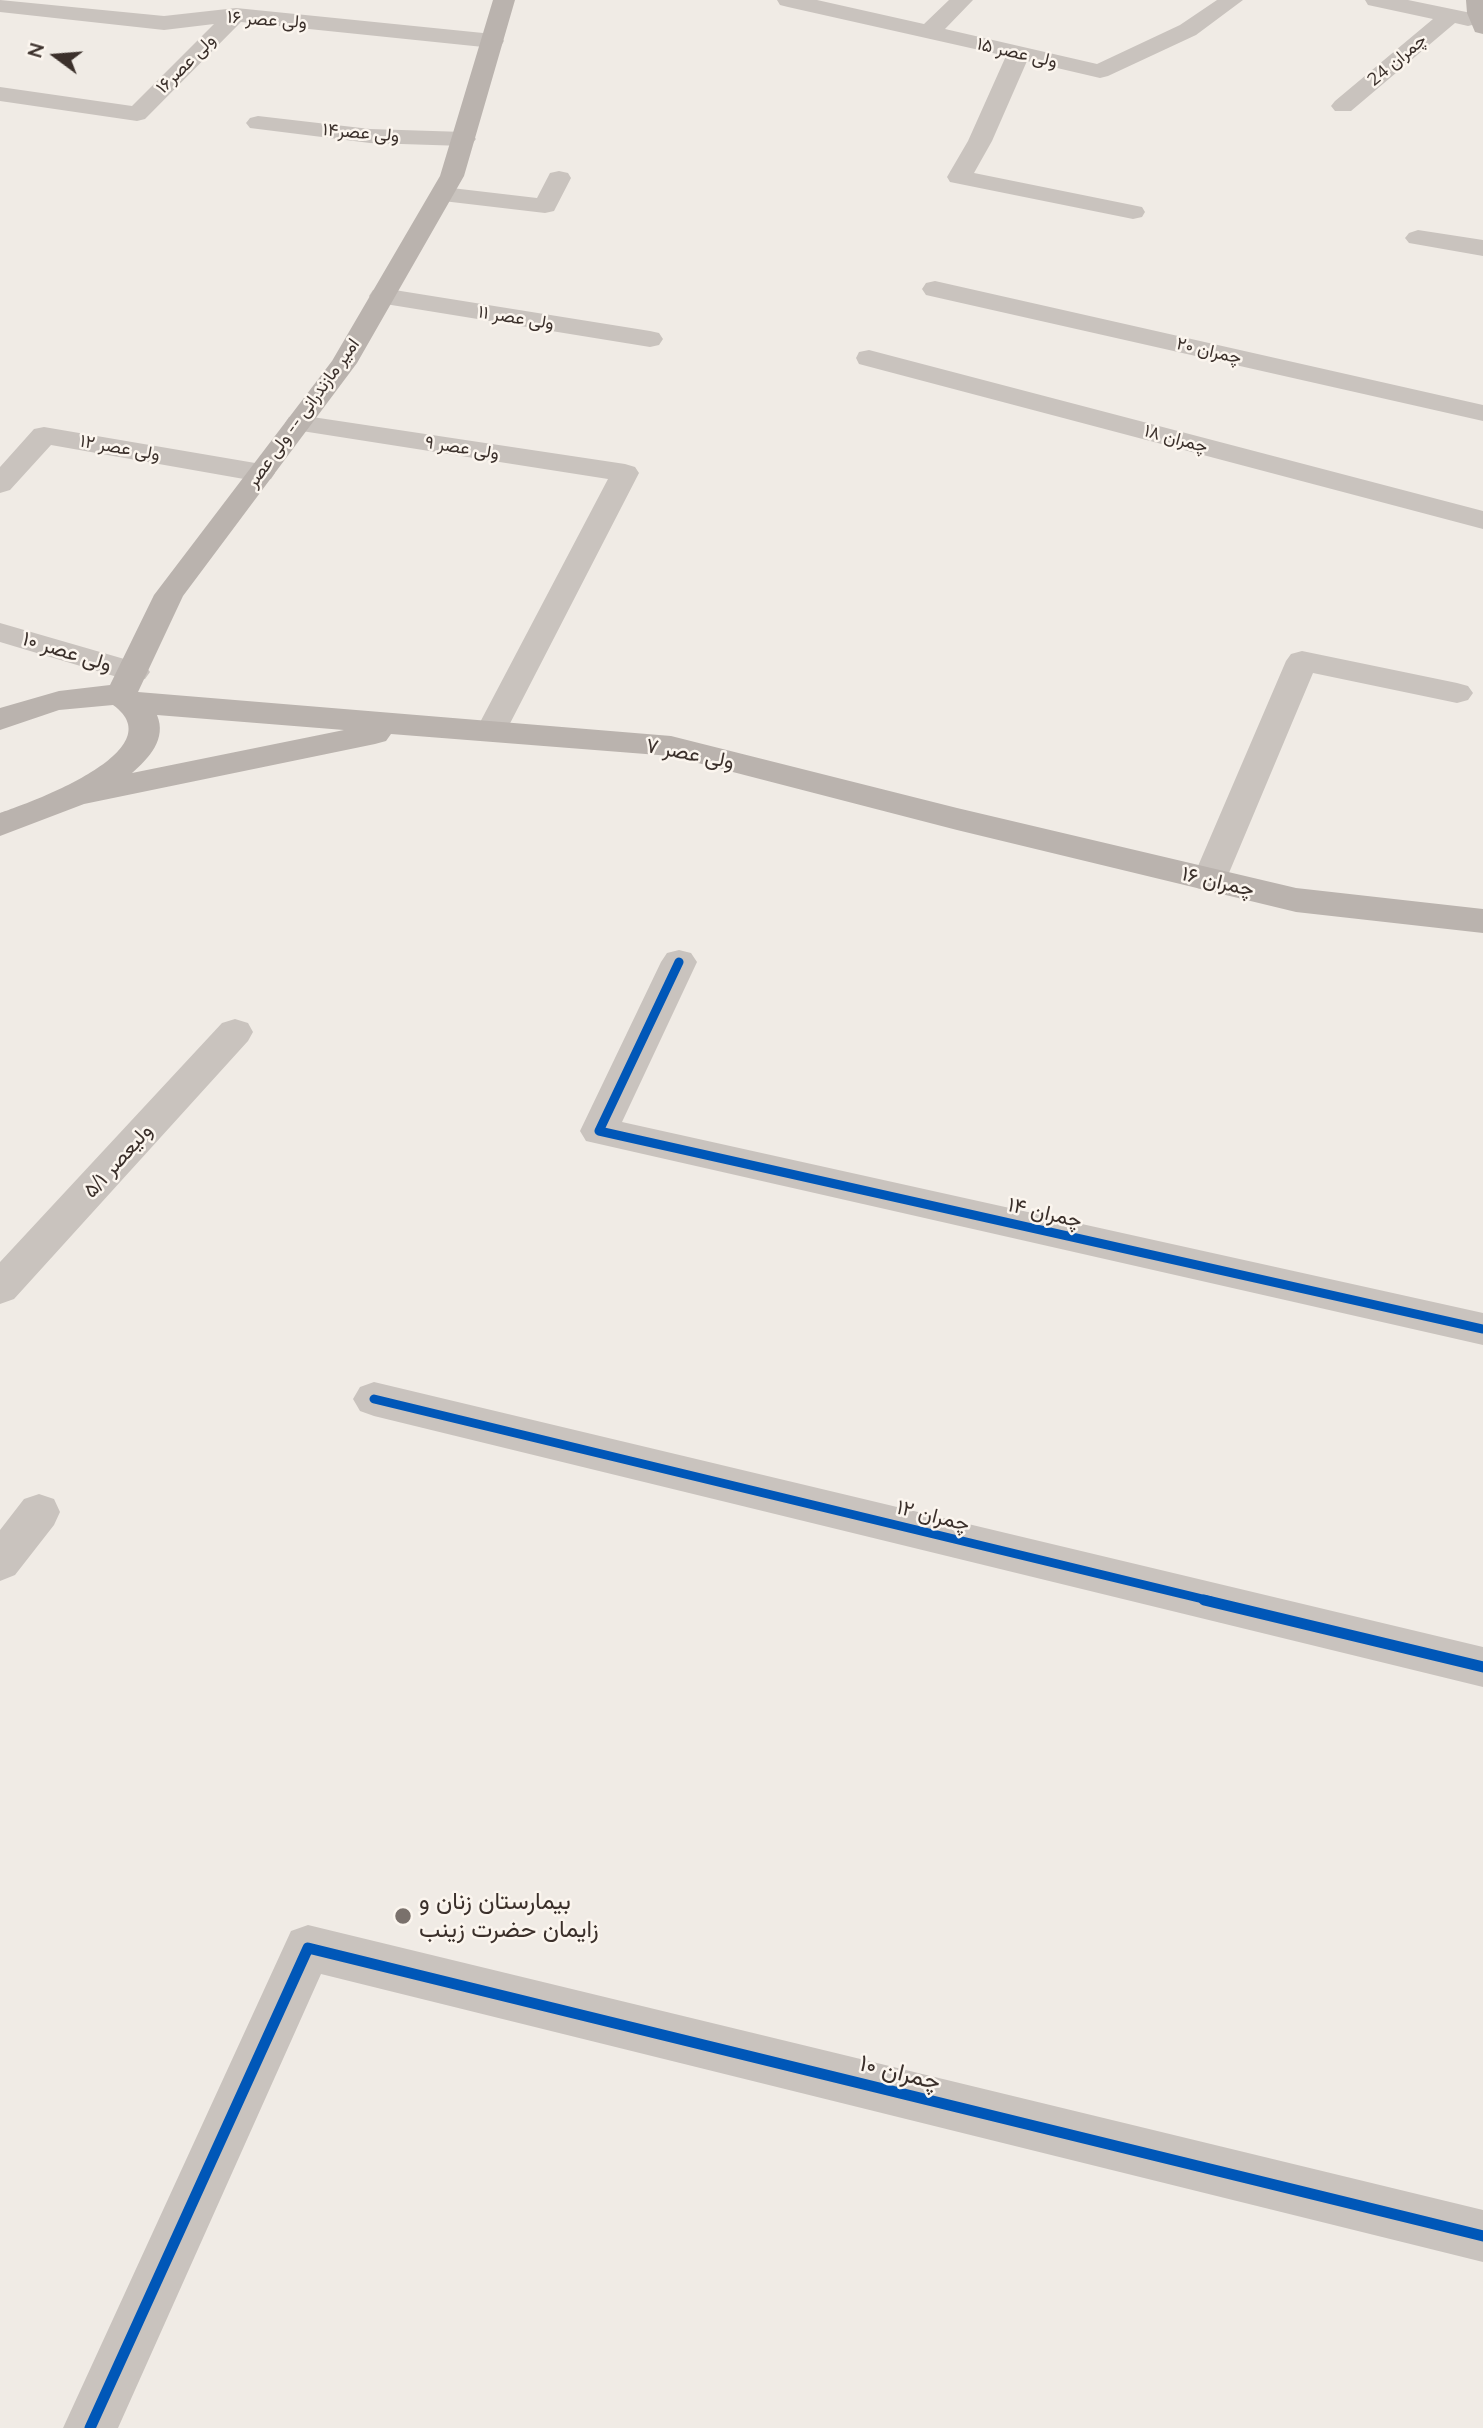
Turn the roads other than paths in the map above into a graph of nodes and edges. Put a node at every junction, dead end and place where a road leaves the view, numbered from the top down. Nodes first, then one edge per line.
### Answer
1 (505, 0) edge
2 (788, 0) edge
3 (962, 0) edge
4 (1232, 0) edge
5 (1376, 0) edge
6 (0, 5) edge
7 (236, 15) junction
8 (1451, 15) junction
9 (1480, 16) edge
10 (928, 33) junction
11 (493, 41) junction
12 (1019, 53) junction
13 (0, 94) edge
14 (1343, 106) dead end
15 (258, 123) dead end
16 (464, 139) junction
17 (559, 178) dead end
18 (443, 194) junction
19 (1133, 212) dead end
20 (1418, 238) dead end
21 (1483, 248) edge
22 (934, 289) dead end
23 (383, 296) junction
24 (650, 339) dead end
25 (869, 358) dead end
26 (1483, 413) edge
27 (299, 423) junction
28 (261, 473) junction
29 (0, 484) edge
30 (1483, 520) edge
31 (0, 632) edge
32 (128, 690) junction
33 (1457, 693) dead end
34 (0, 704) edge
35 (37, 706) junction
36 (0, 720) edge
37 (418, 725) junction
38 (492, 730) junction
39 (68, 797) junction
40 (957, 819) joint
41 (0, 825) edge
42 (1209, 880) junction
43 (1483, 921) edge
44 (679, 962) dead end
45 (235, 1032) dead end
46 (0, 1288) edge
47 (1483, 1329) edge
48 (374, 1399) dead end
49 (39, 1512) dead end
50 (0, 1562) edge
51 (1483, 1667) edge
52 (1483, 2236) edge
53 (90, 2428) edge

1 - 11 main road, امیر مازندرانی -- ولی عصر
2 - 10 street, ولی عصر ۱۵
3 - 10 street
4 - 12 street, ولی عصر ۱۵
5 - 8 street
6 - 7 street, ولی عصر ۱۶
7 - 11 street, ولی عصر ۱۶
7 - 13 street, ولی عصر۱۶
8 - 9 street
8 - 14 street, چمران 24
10 - 12 street, ولی عصر ۱۵
11 - 16 main road, امیر مازندرانی -- ولی عصر
12 - 19 street
15 - 16 street, ولی عصر۱۴
16 - 18 main road, امیر مازندرانی -- ولی عصر
17 - 18 street
18 - 23 main road, امیر مازندرانی -- ولی عصر
20 - 21 street
22 - 26 street, چمران ۲۰
23 - 24 street, ولی عصر ۱۱
23 - 27 main road, امیر مازندرانی -- ولی عصر
25 - 30 street, چمران ۱۸
27 - 28 main road, امیر مازندرانی -- ولی عصر
27 - 38 street, ولی عصر ۹
28 - 29 street, ولی عصر ۱۲
28 - 32 main road, امیر مازندرانی -- ولی عصر
31 - 32 street, ولی عصر ۱۰
32 - 35 main road, ولی عصر ۷
32 - 37 main road, ولی عصر ۷
32 - 39 main road
33 - 42 street
34 - 35 main road
35 - 36 main road
37 - 38 main road, ولی عصر ۷
37 - 39 main road, ولی عصر ۷
38 - 40 main road, ولی عصر ۷
39 - 41 main road
40 - 42 main road, چمران ۱۶
42 - 43 main road, چمران ۱۶
44 - 47 street, چمران ۱۴
45 - 46 street, ولیعصر ۵/۱
48 - 51 street, چمران ۱۲
49 - 50 street
52 - 53 street, چمران ۱۰

